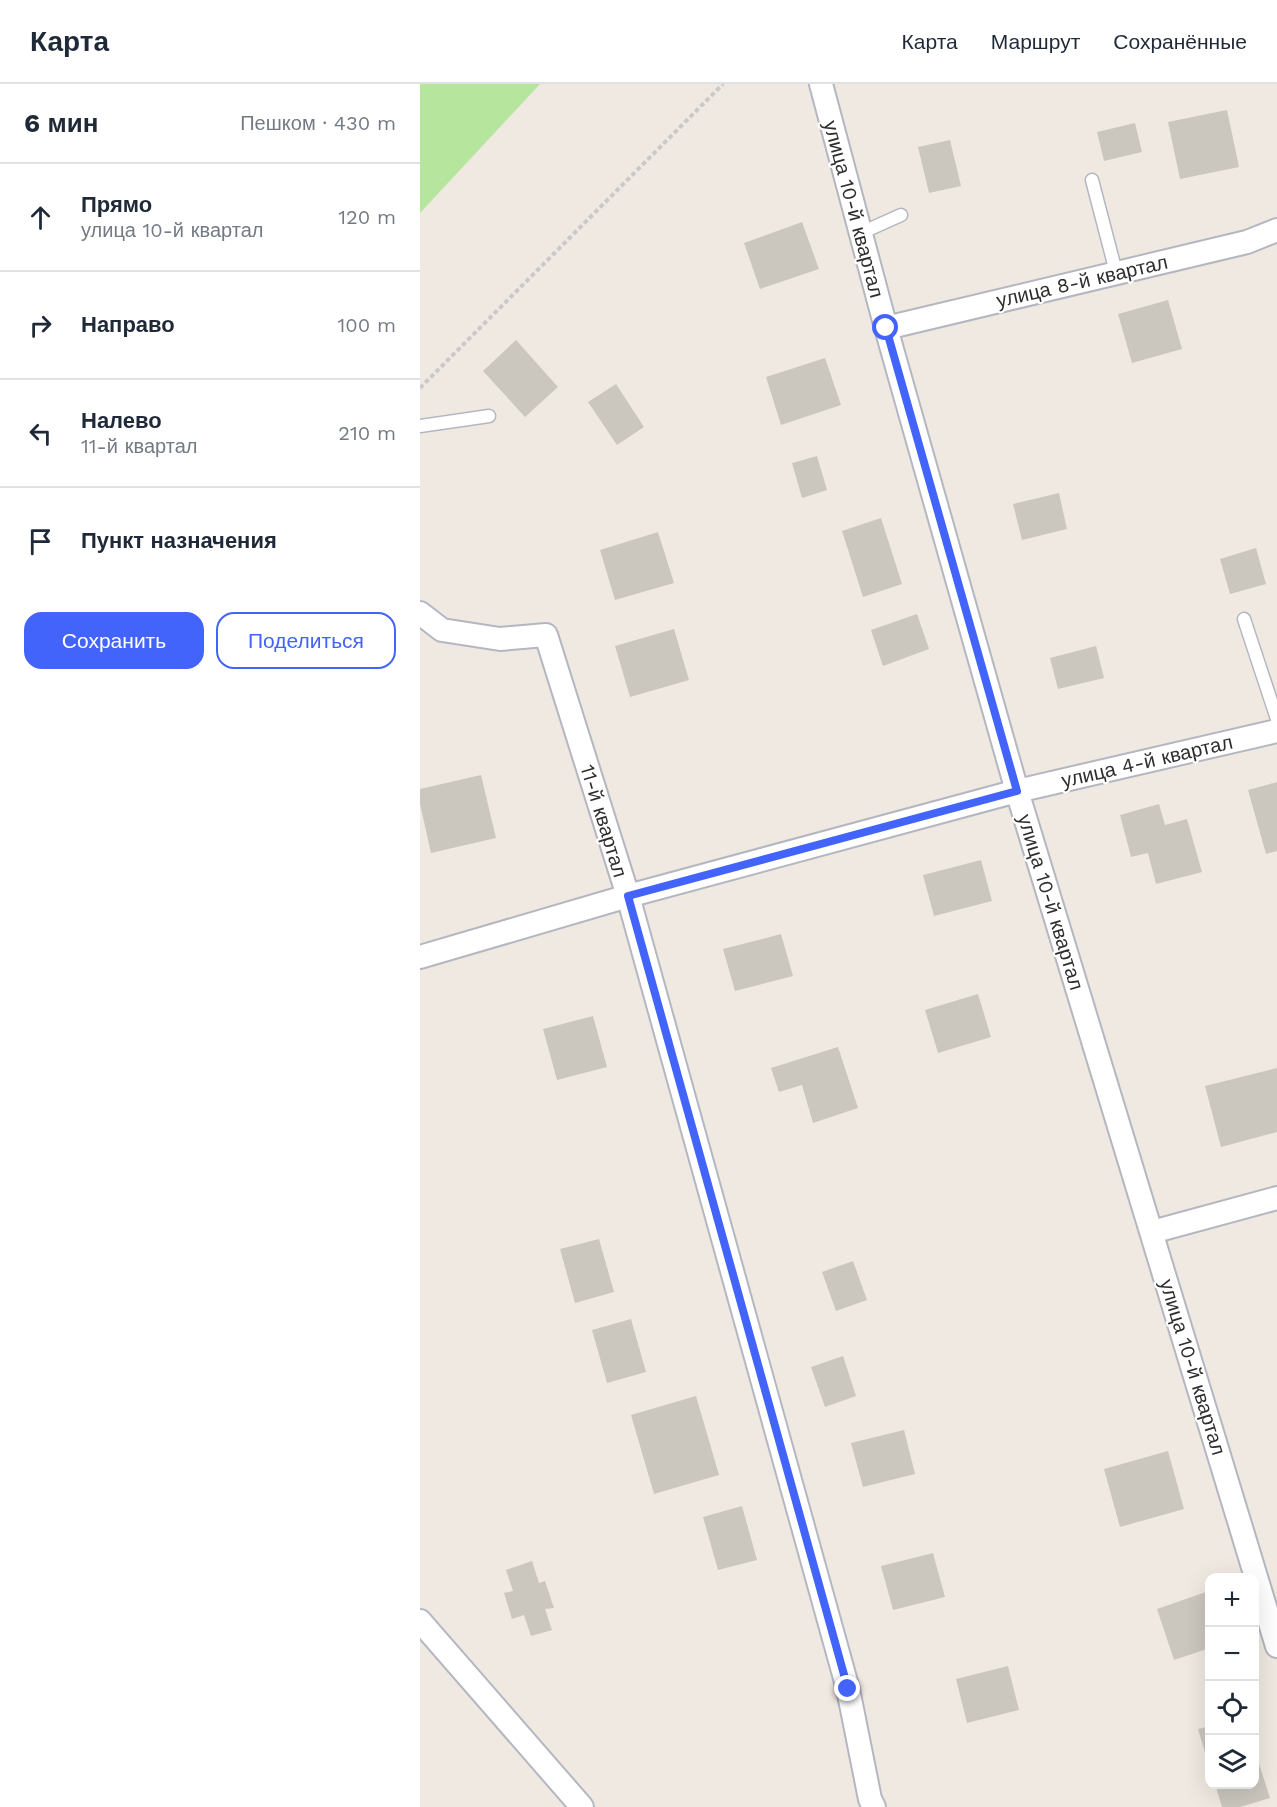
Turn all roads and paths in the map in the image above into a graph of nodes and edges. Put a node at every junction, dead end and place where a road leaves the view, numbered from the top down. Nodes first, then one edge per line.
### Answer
1 (723, 84) edge
2 (821, 84) edge
3 (1092, 180) dead end
4 (902, 214) dead end
5 (1277, 230) edge
6 (861, 233) junction
7 (1116, 272) junction
8 (886, 328) junction
9 (420, 388) edge
10 (489, 416) dead end
11 (420, 426) edge
12 (420, 613) edge
13 (1244, 619) dead end
14 (1277, 719) edge
15 (1277, 731) edge
16 (1017, 791) junction
17 (628, 896) junction
18 (420, 957) edge
19 (1277, 1198) edge
20 (1152, 1232) junction
21 (420, 1621) edge
22 (1277, 1646) edge
23 (582, 1807) edge
24 (874, 1807) edge

1 - 9 path
2 - 6 street, улица 10-й квартал
3 - 7 lane
4 - 6 lane
5 - 7 street, улица 8-й квартал
6 - 8 street, улица 10-й квартал
7 - 8 street, улица 8-й квартал
8 - 16 street, улица 10-й квартал
10 - 11 lane
12 - 17 street, 11-й квартал
13 - 14 lane
15 - 16 street, улица 4-й квартал
16 - 17 street, улица 4-й квартал
16 - 20 street, улица 10-й квартал
17 - 18 street, улица 4-й квартал
17 - 24 street, 11-й квартал
19 - 20 street
20 - 22 street, улица 10-й квартал
21 - 23 street

